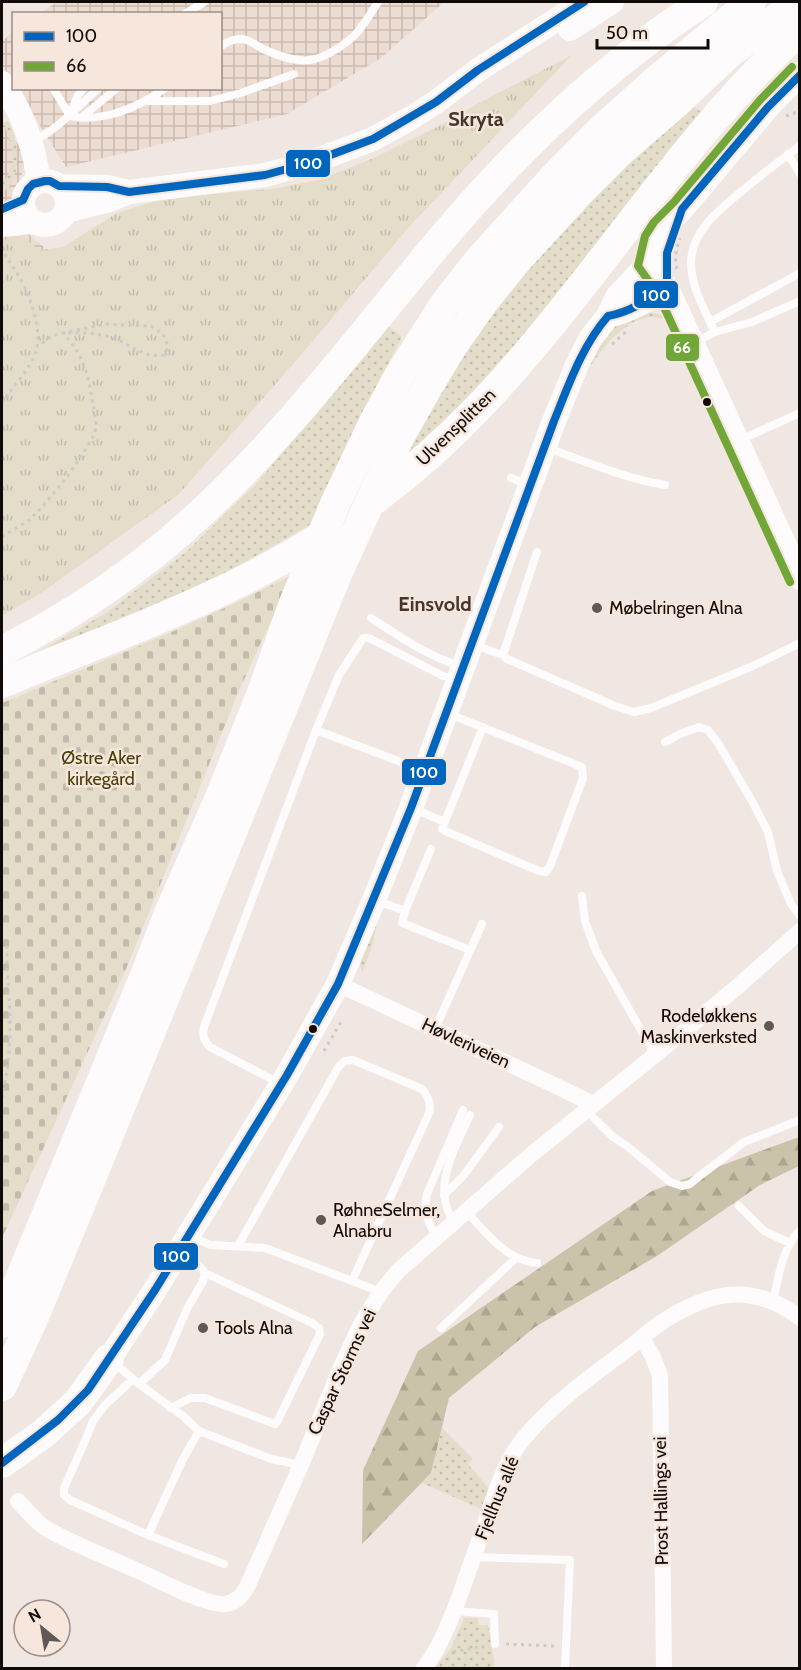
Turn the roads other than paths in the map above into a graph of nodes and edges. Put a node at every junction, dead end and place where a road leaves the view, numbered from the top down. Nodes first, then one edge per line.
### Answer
1 (204, 2) edge
2 (378, 2) edge
3 (584, 2) edge
4 (612, 2) edge
5 (703, 2) edge
6 (751, 2) edge
7 (798, 2) edge
8 (189, 12) edge
9 (800, 30) edge
10 (222, 46) edge
11 (294, 74) dead end
12 (800, 74) edge
13 (2, 82) edge
14 (54, 90) edge
15 (82, 90) edge
16 (97, 90) edge
17 (115, 90) edge
18 (162, 90) edge
19 (147, 101) junction
20 (436, 102) junction
21 (70, 116) junction
22 (80, 118) junction
23 (31, 142) junction
24 (800, 146) edge
25 (788, 154) junction
26 (800, 174) edge
27 (49, 184) junction
28 (129, 192) junction
29 (682, 209) junction
30 (19, 210) edge
31 (66, 211) junction
32 (2, 225) edge
33 (648, 264) junction
34 (800, 273) edge
35 (667, 288) junction
36 (800, 301) edge
37 (608, 316) junction
38 (710, 322) junction
39 (715, 332) junction
40 (693, 343) junction
41 (800, 413) edge
42 (737, 441) junction
43 (544, 447) junction
44 (665, 485) dead end
45 (537, 552) dead end
46 (800, 578) edge
47 (371, 618) dead end
48 (800, 643) edge
49 (471, 644) junction
50 (2, 651) edge
51 (503, 655) junction
52 (460, 674) junction
53 (2, 683) edge
54 (446, 713) junction
55 (483, 727) junction
56 (316, 730) junction
57 (665, 742) dead end
58 (424, 769) junction
59 (411, 808) junction
60 (445, 822) junction
61 (431, 849) dead end
62 (582, 896) dead end
63 (374, 900) junction
64 (405, 911) junction
65 (800, 916) edge
66 (482, 924) dead end
67 (800, 931) edge
68 (470, 950) junction
69 (159, 977) junction
70 (338, 984) junction
71 (435, 1029) junction
72 (655, 1055) junction
73 (282, 1084) junction
74 (589, 1107) junction
75 (800, 1120) edge
76 (499, 1128) dead end
77 (444, 1195) junction
78 (739, 1206) dead end
79 (460, 1217) junction
80 (800, 1230) edge
81 (436, 1237) junction
82 (794, 1240) edge
83 (184, 1244) junction
84 (238, 1246) junction
85 (516, 1258) junction
86 (537, 1263) dead end
87 (205, 1274) junction
88 (352, 1281) junction
89 (381, 1292) junction
90 (773, 1303) junction
91 (800, 1318) edge
92 (2, 1323) edge
93 (441, 1328) dead end
94 (642, 1338) junction
95 (109, 1359) junction
96 (136, 1382) junction
97 (2, 1386) edge
98 (170, 1408) junction
99 (199, 1431) junction
100 (2, 1463) edge
101 (301, 1464) junction
102 (18, 1501) dead end
103 (148, 1535) junction
104 (473, 1557) junction
105 (224, 1564) dead end
106 (454, 1611) junction
107 (495, 1644) dead end
108 (424, 1668) edge
109 (565, 1668) edge
110 (664, 1668) edge

1 - 8 lane
2 - 10 lane
3 - 20 street
4 - 20 street
5 - 50 highway
6 - 69 highway
7 - 69 highway
9 - 53 highway, Ulvensplitten
11 - 19 lane
12 - 29 street
13 - 23 street
14 - 21 lane
15 - 21 lane
16 - 21 lane
17 - 22 lane
18 - 19 lane
19 - 22 lane
20 - 28 street
21 - 22 lane
21 - 23 lane
23 - 27 street
24 - 25 lane
25 - 26 lane
25 - 38 lane
27 - 28 street
27 - 30 street
27 - 31 street
28 - 31 street
29 - 33 street
29 - 35 street
30 - 31 street
30 - 32 street
33 - 35 street
33 - 37 street
34 - 38 lane
35 - 37 street
35 - 40 street
36 - 39 lane
37 - 43 street
38 - 39 lane
39 - 40 lane
40 - 42 street
41 - 42 lane
42 - 46 street
43 - 44 lane
43 - 49 street
45 - 51 lane
47 - 52 lane
48 - 51 lane
49 - 51 lane
49 - 52 street
52 - 54 street
52 - 56 lane
54 - 55 lane
54 - 58 street
55 - 60 lane
55 - 60 lane
56 - 58 lane
56 - 73 lane
57 - 65 lane
58 - 59 street
59 - 60 lane
59 - 63 street
61 - 64 lane
62 - 72 lane
63 - 64 lane
63 - 70 street
64 - 68 lane
66 - 68 lane
67 - 72 street, Caspar Storms vei
68 - 71 lane
69 - 92 highway
69 - 97 highway
70 - 71 street, Høvleriveien
70 - 73 street
71 - 74 street, Høvleriveien
72 - 74 street, Caspar Storms vei
73 - 83 street
74 - 75 lane
74 - 79 street, Caspar Storms vei
76 - 77 lane
77 - 79 lane
77 - 81 lane
78 - 82 lane
79 - 81 street, Caspar Storms vei
79 - 85 lane
80 - 82 lane
81 - 89 street, Caspar Storms vei
82 - 90 lane
83 - 84 lane
83 - 87 lane
83 - 95 street
84 - 88 lane
84 - 88 lane
85 - 86 lane
85 - 93 lane
87 - 96 lane
87 - 98 lane
88 - 89 lane
89 - 101 street, Caspar Storms vei
90 - 91 street, Fjellhus allé
90 - 94 street, Fjellhus allé
94 - 104 street, Fjellhus allé
94 - 110 street, Prost Hallings vei
95 - 96 lane
95 - 100 highway
96 - 98 lane
96 - 103 lane
98 - 99 lane
99 - 101 lane
99 - 103 lane
101 - 102 street, Caspar Storms vei
103 - 105 lane
104 - 106 street, Fjellhus allé
104 - 109 lane
106 - 107 lane
106 - 108 street, Fjellhus allé

